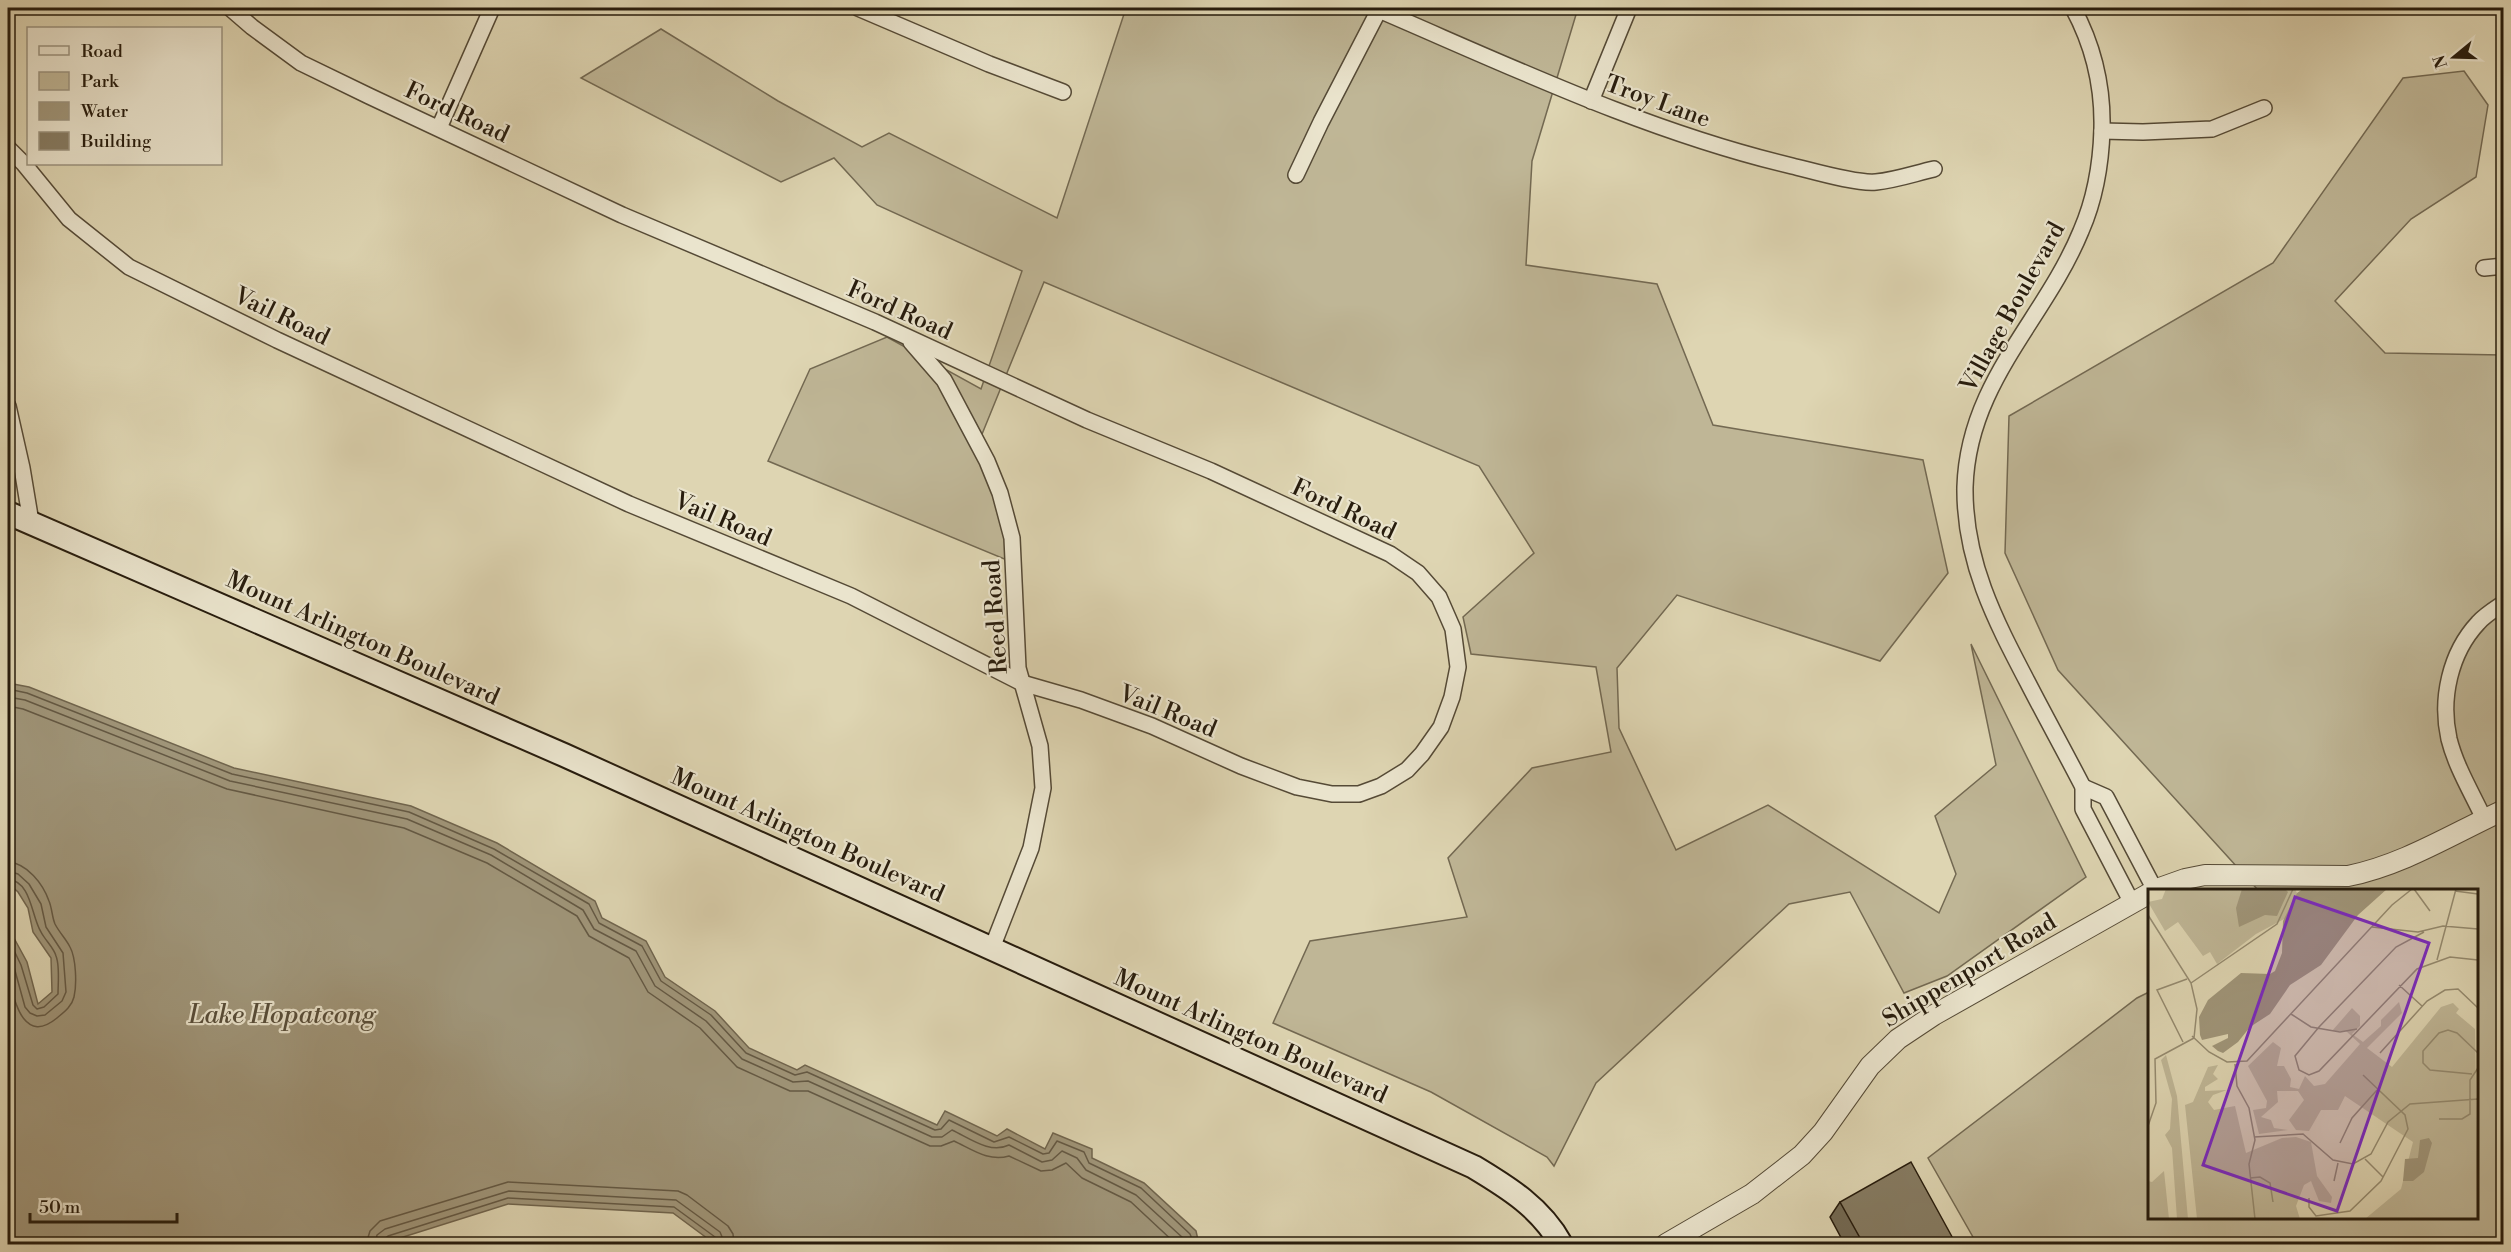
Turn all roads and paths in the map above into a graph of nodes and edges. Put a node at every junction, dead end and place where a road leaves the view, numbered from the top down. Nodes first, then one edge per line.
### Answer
1 (230, 8) edge
2 (492, 8) edge
3 (858, 8) edge
4 (1629, 8) edge
5 (2073, 8) edge
6 (1380, 9) edge
7 (1063, 92) dead end
8 (1591, 101) junction
9 (2264, 108) dead end
10 (439, 128) junction
11 (2102, 131) junction
12 (8, 148) edge
13 (1934, 169) dead end
14 (1296, 175) dead end
15 (2504, 266) edge
16 (2484, 268) dead end
17 (906, 336) junction
18 (8, 406) edge
19 (8, 513) edge
20 (31, 522) junction
21 (2504, 603) edge
22 (1022, 683) junction
23 (1445, 717) joint
24 (2083, 787) junction
25 (2504, 810) edge
26 (2484, 819) junction
27 (2154, 889) edge
28 (2158, 889) edge
29 (2148, 894) edge
30 (2132, 903) junction
31 (992, 948) junction
32 (1561, 1245) edge
33 (1666, 1245) edge

1 - 10 street, Ford Road
2 - 10 street
3 - 7 street
4 - 8 street
5 - 11 street, Village Boulevard
6 - 8 street, Troy Lane
6 - 14 street
8 - 13 street, Troy Lane
9 - 11 street
10 - 17 street, Ford Road
11 - 24 street, Village Boulevard
12 - 22 street, Vail Road
15 - 16 street
17 - 22 street, Reed Road
17 - 23 street, Ford Road
18 - 20 street
19 - 20 main road, Mount Arlington Boulevard
20 - 31 main road, Mount Arlington Boulevard
21 - 26 street
22 - 23 street, Vail Road
22 - 31 street, Reed Road
24 - 27 street
24 - 30 street, Village Boulevard
25 - 26 street
26 - 28 street
29 - 30 street, Shippenport Road
30 - 33 street, Shippenport Road
31 - 32 main road, Mount Arlington Boulevard

